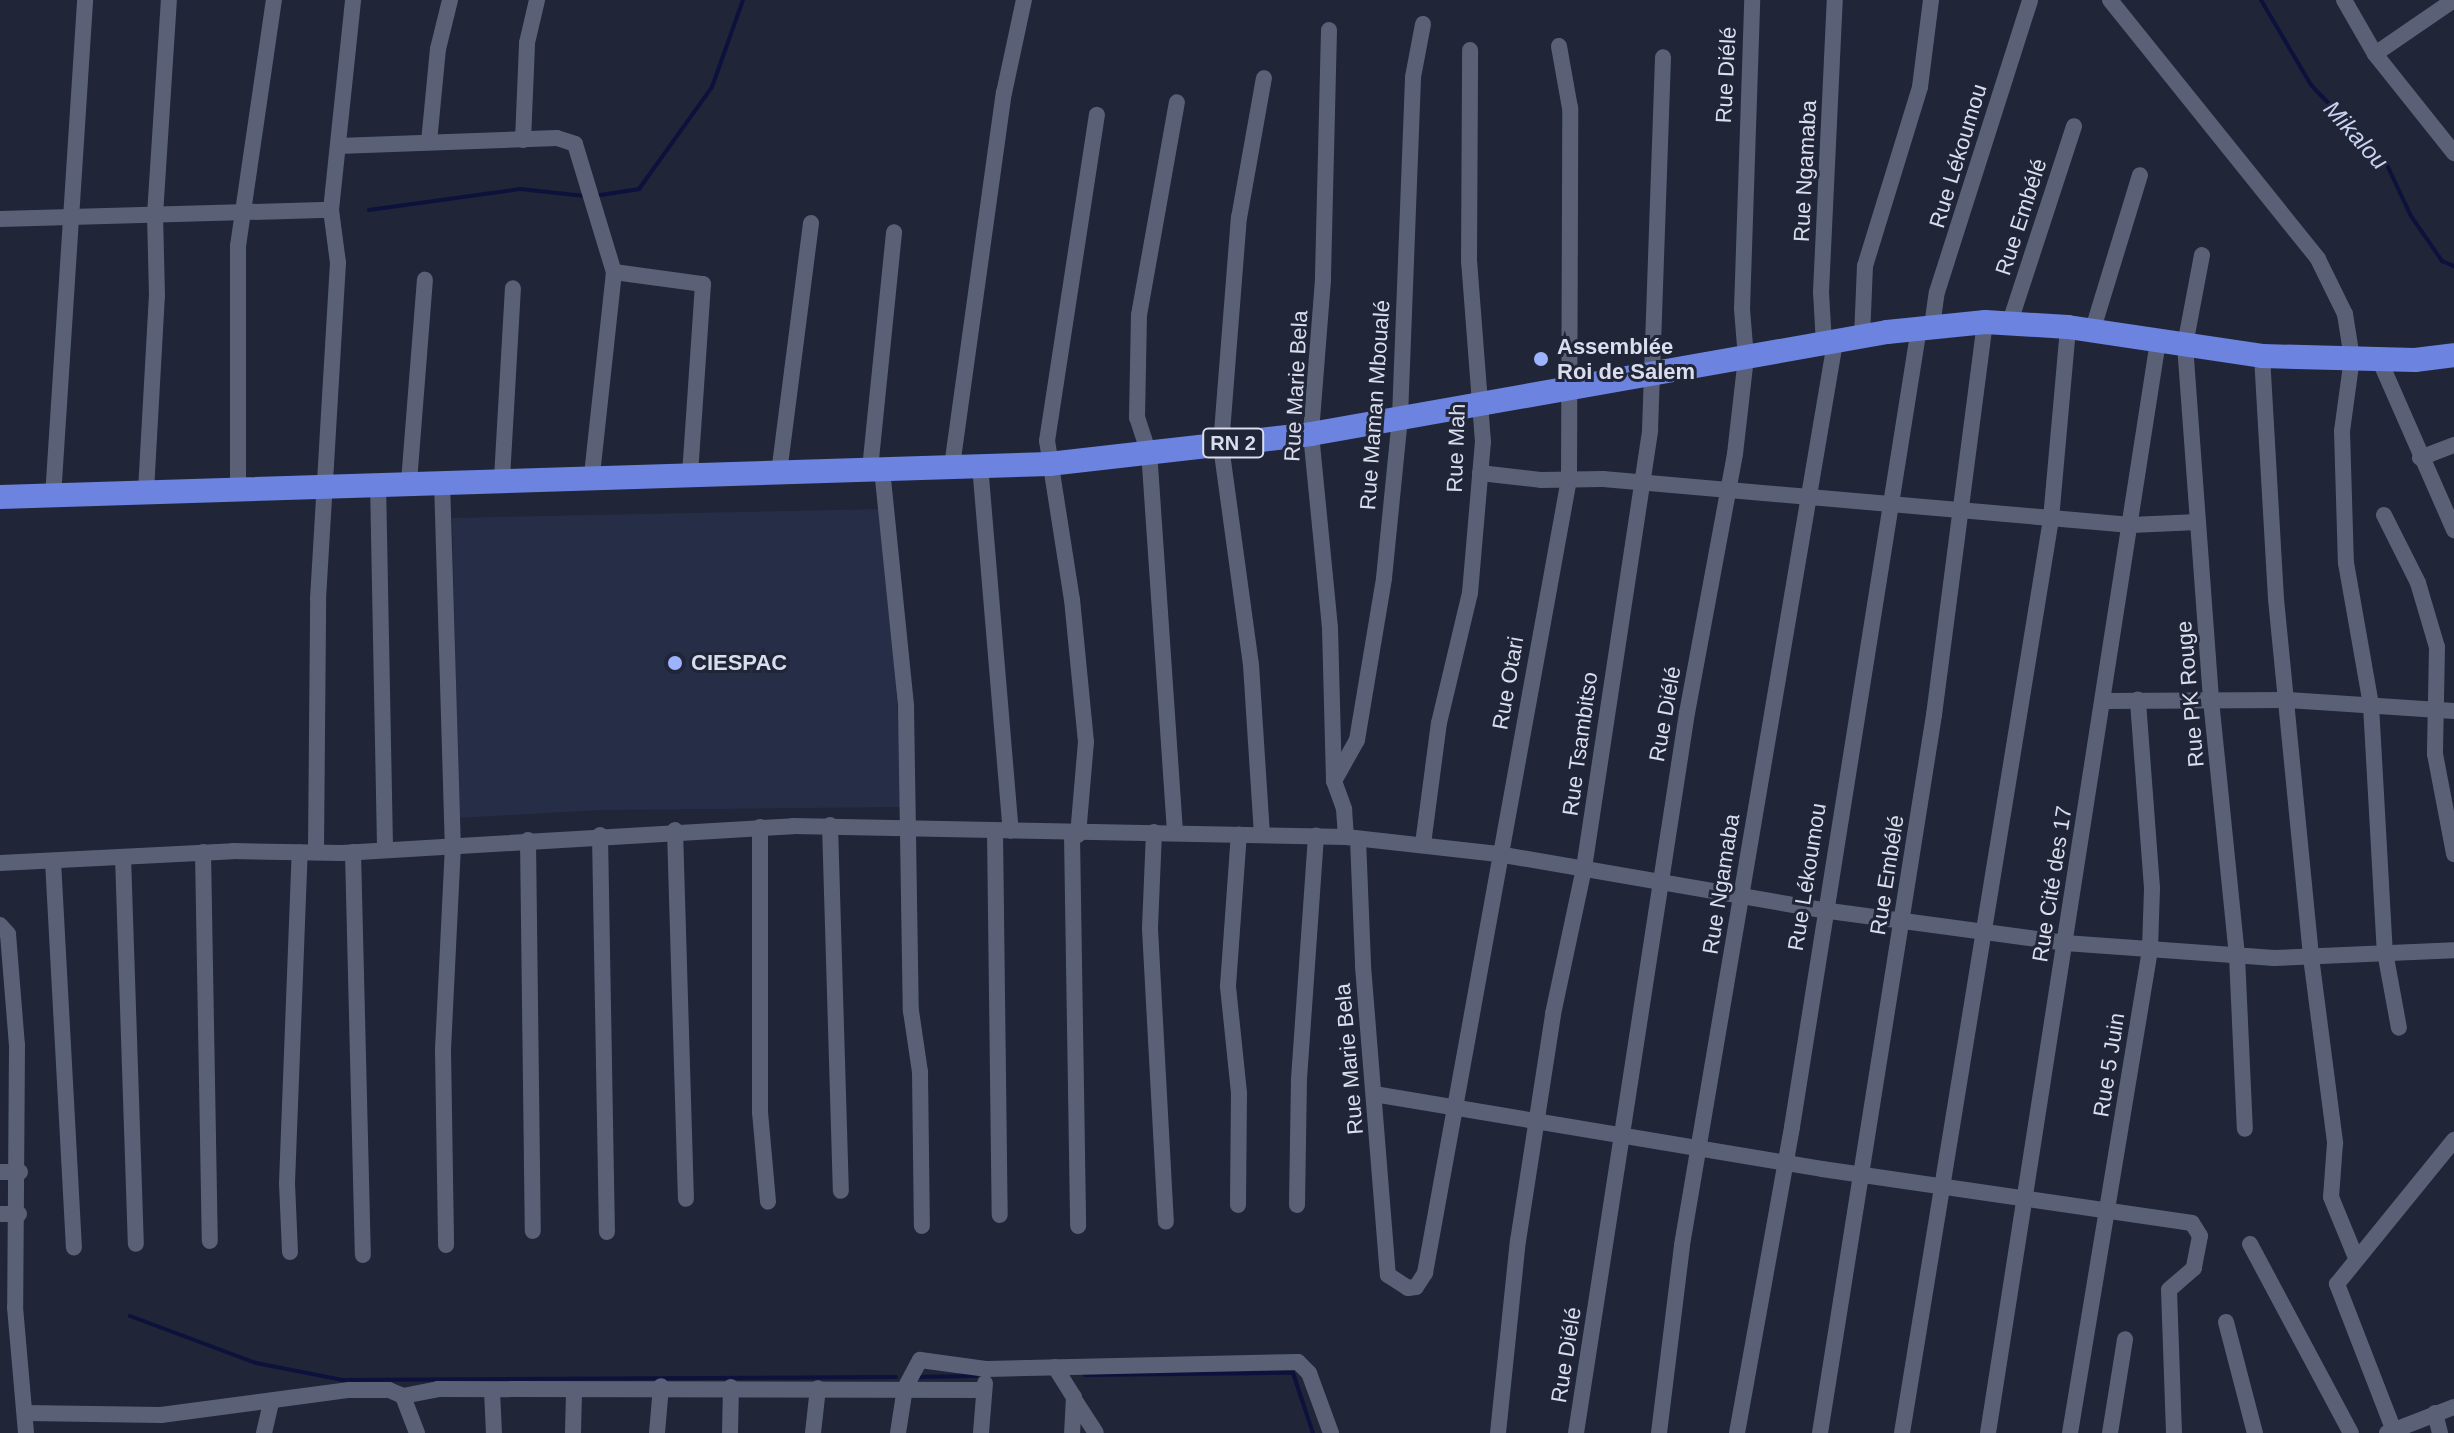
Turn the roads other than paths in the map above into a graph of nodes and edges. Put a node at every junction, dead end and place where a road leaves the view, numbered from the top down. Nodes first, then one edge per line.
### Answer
1 (85, 0) edge
2 (169, 0) edge
3 (274, 0) edge
4 (353, 0) edge
5 (450, 0) edge
6 (537, 0) edge
7 (1024, 0) edge
8 (1752, 0) edge
9 (1835, 0) edge
10 (1931, 0) edge
11 (2030, 0) edge
12 (2110, 0) edge
13 (2344, 0) edge
14 (2454, 0) edge
15 (1423, 24) dead end
16 (1329, 30) dead end
17 (1559, 46) dead end
18 (1470, 50) dead end
19 (2375, 54) junction
20 (1663, 57) dead end
21 (1264, 78) dead end
22 (1177, 102) dead end
23 (1097, 115) dead end
24 (2074, 126) dead end
25 (523, 140) junction
26 (429, 142) junction
27 (338, 146) junction
28 (2454, 153) edge
29 (2140, 175) dead end
30 (331, 210) junction
31 (241, 213) junction
32 (155, 215) junction
33 (0, 219) edge
34 (68, 219) junction
35 (811, 223) dead end
36 (894, 232) dead end
37 (2202, 255) dead end
38 (614, 272) junction
39 (425, 280) dead end
40 (513, 288) dead end
41 (1985, 322) junction
42 (2010, 322) junction
43 (1926, 327) junction
44 (2080, 330) junction
45 (1862, 337) junction
46 (2158, 341) junction
47 (1830, 343) junction
48 (2185, 345) junction
49 (2454, 355) edge
50 (2262, 356) junction
51 (1746, 358) junction
52 (2352, 358) junction
53 (2379, 359) junction
54 (1653, 373) junction
55 (1571, 390) junction
56 (1481, 403) junction
57 (1400, 417) junction
58 (1311, 434) junction
59 (1221, 445) junction
60 (2454, 445) edge
61 (1149, 454) junction
62 (2420, 458) junction
63 (1049, 464) junction
64 (980, 465) junction
65 (952, 466) junction
66 (876, 469) junction
67 (779, 473) junction
68 (1480, 473) junction
69 (690, 474) junction
70 (592, 476) junction
71 (502, 478) junction
72 (1569, 479) junction
73 (442, 481) junction
74 (378, 482) junction
75 (409, 482) junction
76 (1643, 482) junction
77 (327, 483) junction
78 (238, 487) junction
79 (146, 491) junction
80 (1729, 492) junction
81 (0, 497) edge
82 (53, 497) junction
83 (1809, 498) junction
84 (1891, 504) junction
85 (1963, 511) junction
86 (2384, 515) dead end
87 (2051, 519) junction
88 (2198, 522) junction
89 (2131, 525) junction
90 (2454, 530) edge
91 (2138, 700) junction
92 (2211, 700) junction
93 (2288, 700) junction
94 (2103, 701) junction
95 (2371, 705) junction
96 (2436, 710) junction
97 (2454, 711) edge
98 (1334, 781) junction
99 (830, 825) junction
100 (760, 827) junction
101 (675, 830) junction
102 (910, 831) junction
103 (1003, 831) junction
104 (1154, 832) junction
105 (1175, 832) junction
106 (1239, 834) junction
107 (600, 835) junction
108 (1075, 835) junction
109 (1262, 835) junction
110 (1316, 836) junction
111 (1352, 838) junction
112 (528, 840) junction
113 (1423, 844) junction
114 (453, 845) junction
115 (385, 850) junction
116 (308, 851) junction
117 (203, 852) junction
118 (353, 852) junction
119 (1498, 854) junction
120 (2454, 854) edge
121 (123, 857) junction
122 (53, 861) junction
123 (0, 863) edge
124 (1584, 868) junction
125 (1660, 882) junction
126 (1742, 897) junction
127 (1822, 910) junction
128 (1902, 923) junction
129 (0, 925) edge
130 (1985, 932) junction
131 (2065, 943) junction
132 (2150, 949) junction
133 (2454, 950) edge
134 (2385, 952) junction
135 (2237, 956) junction
136 (2311, 957) junction
137 (2399, 1028) dead end
138 (1374, 1094) junction
139 (1455, 1108) junction
140 (1538, 1122) junction
141 (2245, 1129) dead end
142 (1622, 1134) junction
143 (2454, 1140) edge
144 (1699, 1148) junction
145 (1785, 1163) junction
146 (0, 1172) edge
147 (20, 1172) junction
148 (1862, 1174) junction
149 (1939, 1185) junction
150 (841, 1191) dead end
151 (686, 1199) dead end
152 (2025, 1199) junction
153 (768, 1202) dead end
154 (1238, 1205) dead end
155 (1297, 1205) dead end
156 (2108, 1210) junction
157 (0, 1214) edge
158 (19, 1214) junction
159 (1000, 1215) dead end
160 (1166, 1222) dead end
161 (922, 1226) dead end
162 (1078, 1226) dead end
163 (533, 1231) dead end
164 (607, 1232) dead end
165 (210, 1241) dead end
166 (136, 1244) dead end
167 (2250, 1244) dead end
168 (446, 1245) dead end
169 (74, 1247) dead end
170 (290, 1252) dead end
171 (363, 1255) dead end
172 (2356, 1258) junction
173 (1388, 1275) joint
174 (8, 1308) edge
175 (2226, 1322) dead end
176 (2125, 1339) dead end
177 (1055, 1367) junction
178 (987, 1369) junction
179 (661, 1386) junction
180 (731, 1387) junction
181 (818, 1388) junction
182 (905, 1388) junction
183 (984, 1390) junction
184 (492, 1391) junction
185 (574, 1392) junction
186 (403, 1396) junction
187 (1074, 1399) junction
188 (271, 1403) junction
189 (2454, 1407) edge
190 (26, 1413) junction
191 (2435, 1413) junction
192 (2390, 1432) edge
193 (26, 1433) edge
194 (264, 1433) edge
195 (417, 1433) edge
196 (494, 1433) edge
197 (573, 1433) edge
198 (657, 1433) edge
199 (730, 1433) edge
200 (813, 1433) edge
201 (898, 1433) edge
202 (981, 1433) edge
203 (1072, 1433) edge
204 (1096, 1433) edge
205 (1331, 1433) edge
206 (1498, 1433) edge
207 (1576, 1433) edge
208 (1659, 1433) edge
209 (1737, 1433) edge
210 (1820, 1433) edge
211 (1902, 1433) edge
212 (1988, 1433) edge
213 (2070, 1433) edge
214 (2110, 1433) edge
215 (2174, 1433) edge
216 (2255, 1433) edge
217 (2351, 1433) edge
218 (2440, 1433) edge

1 - 34 street
2 - 32 street
3 - 31 street
4 - 27 street
5 - 26 street
6 - 25 street
7 - 65 street
8 - 51 street, Rue Diélé
9 - 47 street, Rue Ngamaba
10 - 45 street
11 - 43 street, Rue Lékoumou
12 - 52 street
13 - 19 street
14 - 19 street
15 - 57 street, Rue Maman Mboualé
16 - 58 street, Rue Marie Bela
17 - 55 street, Rue Otari
18 - 56 street, Rue Mah
19 - 28 street
20 - 54 street, Rue Tsambitso
21 - 59 street
22 - 61 street
23 - 63 street
24 - 42 street, Rue Embélé
25 - 26 street
25 - 38 street
26 - 27 street
27 - 30 street
29 - 44 street
30 - 31 street
30 - 77 street
31 - 32 street
31 - 78 street
32 - 34 street
32 - 79 street
33 - 34 street
34 - 82 street
35 - 67 street
36 - 66 street
37 - 48 street, Rue PK Rouge
38 - 69 street
38 - 70 street
39 - 75 street
40 - 71 street
41 - 42 highway, RN 2
41 - 43 highway, RN 2
41 - 85 street, Rue Embélé
42 - 44 highway, RN 2
43 - 45 highway, RN 2
43 - 84 street, Rue Lékoumou
44 - 46 highway, RN 2
44 - 87 street
45 - 47 highway, RN 2
46 - 48 highway, RN 2
46 - 89 street, Rue Cité des 17
47 - 51 highway, RN 2
47 - 83 street, Rue Ngamaba
48 - 50 highway, RN 2
48 - 88 street, Rue PK Rouge
49 - 53 highway, RN 2
50 - 52 highway, RN 2
50 - 93 street
51 - 54 highway, RN 2
51 - 80 street, Rue Diélé
52 - 53 highway, RN 2
52 - 95 street
53 - 62 street
54 - 55 highway, RN 2
54 - 76 street, Rue Tsambitso
55 - 56 highway, RN 2
55 - 72 street, Rue Otari
56 - 57 highway, RN 2
56 - 68 street, Rue Mah
57 - 58 highway, RN 2
57 - 98 street, Rue Maman Mboualé
58 - 59 highway, RN 2
58 - 98 street, Rue Marie Bela
59 - 61 highway, RN 2
59 - 109 street
60 - 62 street
61 - 63 highway, RN 2
61 - 105 street
62 - 90 street
63 - 64 highway, RN 2
63 - 108 street
64 - 65 highway, RN 2
64 - 103 street
65 - 66 highway, RN 2
66 - 67 highway, RN 2
66 - 102 street
67 - 69 highway, RN 2
68 - 72 street
68 - 113 street, Rue Mah
69 - 70 highway, RN 2
70 - 71 highway, RN 2
71 - 73 highway, RN 2
72 - 76 street
72 - 119 street, Rue Otari
73 - 75 highway, RN 2
73 - 114 street
74 - 75 highway, RN 2
74 - 77 highway, RN 2
74 - 115 street
76 - 80 street
76 - 124 street, Rue Tsambitso
77 - 78 highway, RN 2
77 - 116 street
78 - 79 highway, RN 2
79 - 82 highway, RN 2
80 - 83 street
80 - 125 street, Rue Diélé
81 - 82 highway, RN 2
83 - 84 street
83 - 126 street, Rue Ngamaba
84 - 85 street
84 - 127 street, Rue Lékoumou
85 - 87 street
85 - 128 street, Rue Embélé
86 - 96 street
87 - 89 street
87 - 130 street
88 - 89 street
88 - 92 street, Rue PK Rouge
89 - 94 street, Rue Cité des 17
91 - 92 street
91 - 94 street
91 - 132 street, Rue 5 Juin
92 - 93 street
92 - 135 street, Rue PK Rouge
93 - 95 street
93 - 136 street
94 - 131 street, Rue Cité des 17
95 - 96 street
95 - 134 street
96 - 97 street
96 - 120 street
98 - 111 street, Rue Marie Bela
99 - 100 street
99 - 102 street
99 - 150 street
100 - 101 street
100 - 153 street
101 - 107 street
101 - 151 street
102 - 103 street
102 - 161 street
103 - 108 street
103 - 159 street
104 - 105 street
104 - 108 street
104 - 160 street
105 - 106 street
106 - 109 street
106 - 154 street
107 - 112 street
107 - 164 street
108 - 162 street
109 - 110 street
110 - 111 street
110 - 155 street
111 - 113 street
111 - 138 street, Rue Marie Bela
112 - 114 street
112 - 163 street
113 - 119 street
114 - 115 street
114 - 168 street
115 - 118 street
116 - 117 street
116 - 118 street
116 - 170 street
117 - 121 street
117 - 165 street
118 - 171 street
119 - 124 street
119 - 139 street, Rue Otari
121 - 122 street
121 - 166 street
122 - 123 street
122 - 169 street
124 - 125 street
124 - 140 street, Rue Tsambitso
125 - 126 street
125 - 142 street, Rue Diélé
126 - 127 street
126 - 144 street, Rue Ngamaba
127 - 128 street
127 - 145 street, Rue Lékoumou
128 - 130 street
128 - 148 street, Rue Embélé
129 - 147 street
130 - 131 street
130 - 149 street
131 - 132 street
131 - 152 street, Rue Cité des 17
132 - 135 street
132 - 156 street, Rue 5 Juin
133 - 134 street
134 - 136 street
134 - 137 street
135 - 136 street
135 - 141 street, Rue PK Rouge
136 - 172 street
138 - 139 street
138 - 173 street, Rue Marie Bela
139 - 140 street
139 - 173 street, Rue Otari
140 - 142 street
140 - 206 street, Rue Tsambitso
142 - 144 street
142 - 207 street, Rue Diélé
143 - 172 street
144 - 145 street
144 - 208 street, Rue Ngamaba
145 - 148 street
145 - 209 street, Rue Lékoumou
146 - 147 street
147 - 158 street
148 - 149 street
148 - 210 street, Rue Embélé
149 - 152 street
149 - 211 street
152 - 156 street
152 - 212 street, Rue Cité des 17
156 - 213 street, Rue 5 Juin
156 - 215 street
157 - 158 street
158 - 174 street
167 - 217 street
172 - 192 street
174 - 190 street
175 - 216 street
176 - 214 street
177 - 178 street
177 - 187 street
177 - 205 street
178 - 182 street
178 - 183 street
179 - 180 street
179 - 185 street
179 - 198 street
180 - 181 street
180 - 199 street
181 - 182 street
181 - 200 street
182 - 183 street
182 - 201 street
183 - 202 street
184 - 185 street
184 - 186 street
184 - 196 street
185 - 197 street
186 - 188 street
186 - 195 street
187 - 203 street
187 - 204 street
188 - 190 street
188 - 194 street
189 - 191 street
190 - 193 street
191 - 192 street
191 - 218 street

